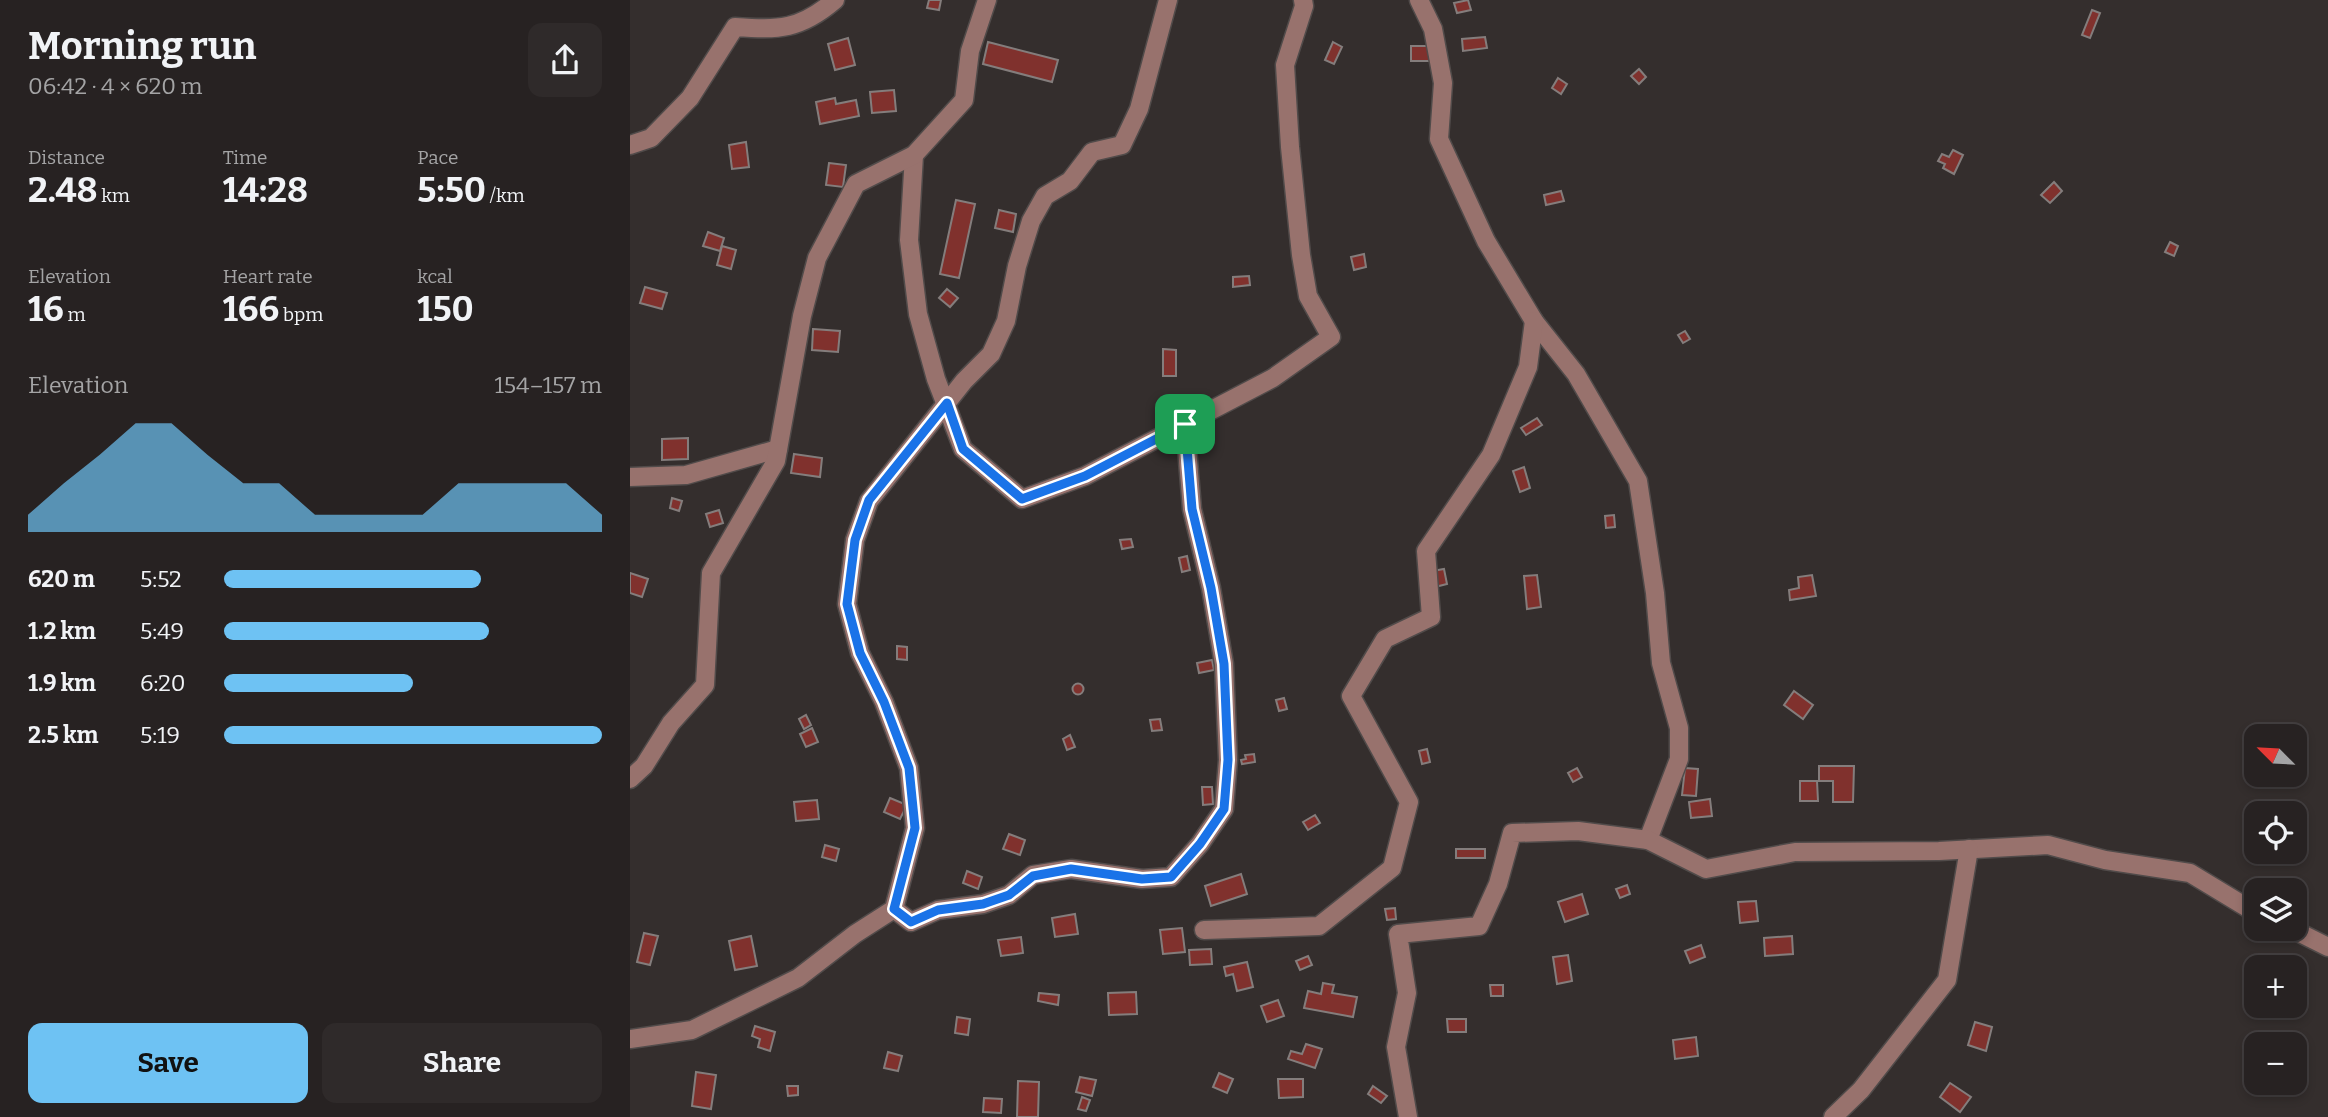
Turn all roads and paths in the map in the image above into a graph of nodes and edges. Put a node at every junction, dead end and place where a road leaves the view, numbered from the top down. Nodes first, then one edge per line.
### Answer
1 (835, 0) edge
2 (987, 0) edge
3 (1168, 0) edge
4 (1303, 0) edge
5 (1419, 0) edge
6 (630, 145) edge
7 (914, 155) junction
8 (1534, 321) junction
9 (947, 403) junction
10 (1185, 424) junction
11 (778, 449) junction
12 (630, 477) edge
13 (630, 779) edge
14 (1648, 841) junction
15 (1969, 849) junction
16 (2244, 906) edge
17 (894, 909) junction
18 (1204, 930) dead end
19 (2307, 936) edge
20 (2328, 947) edge
21 (630, 1039) edge
22 (1408, 1117) edge
23 (1833, 1117) edge

1 - 6 street
2 - 7 street
3 - 9 street
4 - 10 street
5 - 8 street
7 - 9 street
7 - 11 street
8 - 14 street
8 - 18 street
9 - 10 street
9 - 17 street
10 - 17 street
11 - 12 street
11 - 13 street
14 - 15 street
14 - 22 street
15 - 16 street
15 - 23 street
17 - 21 street
19 - 20 street

